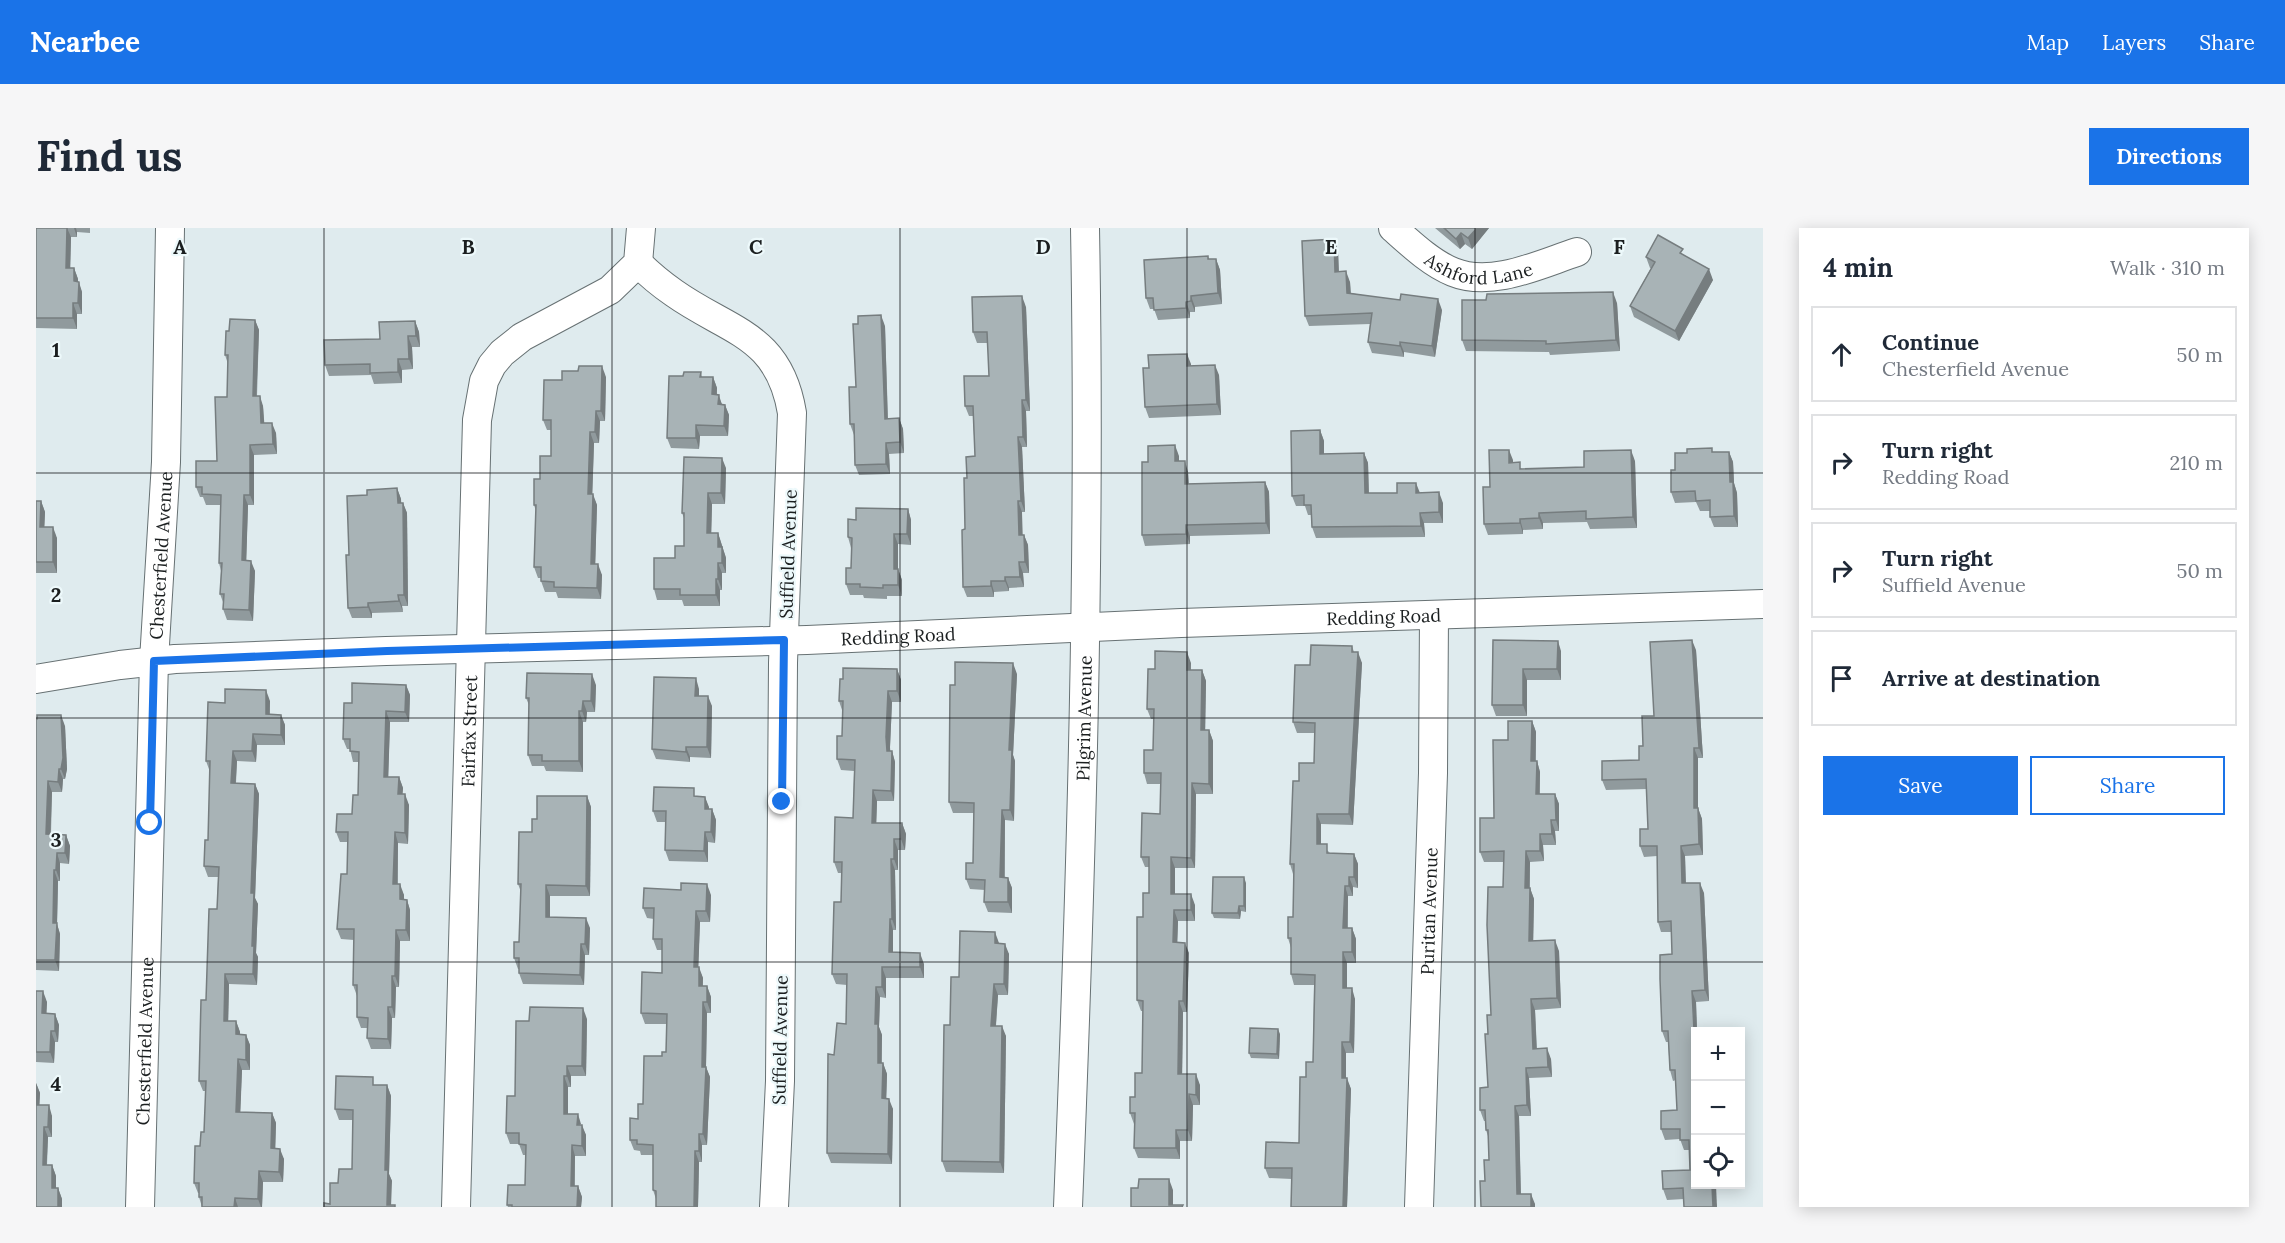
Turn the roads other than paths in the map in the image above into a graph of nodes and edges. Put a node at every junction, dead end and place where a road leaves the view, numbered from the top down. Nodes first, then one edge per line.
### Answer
1 (171, 228) edge
2 (640, 228) edge
3 (1085, 228) edge
4 (1393, 228) edge
5 (1576, 252) dead end
6 (638, 263) junction
7 (1763, 604) edge
8 (1763, 614) edge
9 (1434, 615) junction
10 (1086, 628) junction
11 (784, 640) junction
12 (470, 650) junction
13 (154, 661) junction
14 (36, 679) edge
15 (140, 1207) edge
16 (456, 1207) edge
17 (774, 1207) edge
18 (1068, 1207) edge
19 (1419, 1207) edge

1 - 13 street, Chesterfield Avenue
2 - 6 street
3 - 10 street, Pilgrim Avenue
4 - 5 street, Ashford Lane
6 - 11 street, Suffield Avenue
6 - 12 street, Fairfax Street
7 - 8 street
7 - 9 street, Redding Road
9 - 10 street, Redding Road
9 - 19 street, Puritan Avenue
10 - 11 street, Redding Road
10 - 18 street, Pilgrim Avenue
11 - 12 street, Redding Road
11 - 17 street, Suffield Avenue
12 - 13 street, Redding Road
12 - 16 street, Fairfax Street
13 - 14 street, Redding Road
13 - 15 street, Chesterfield Avenue

